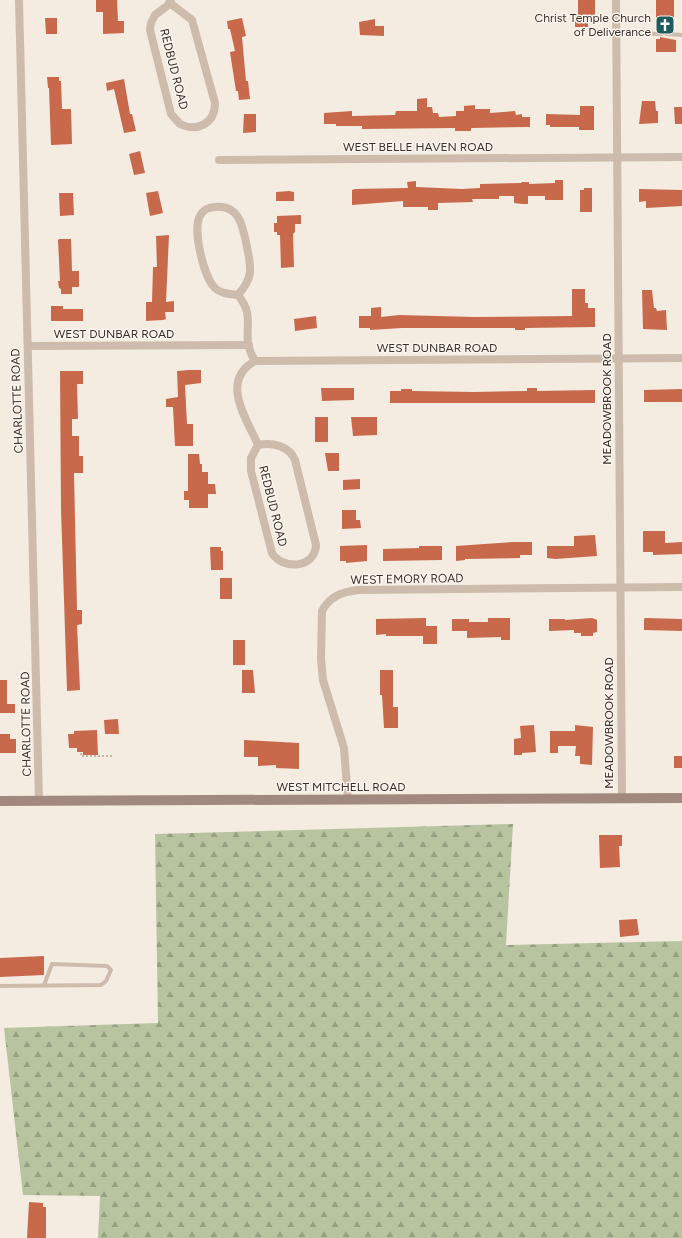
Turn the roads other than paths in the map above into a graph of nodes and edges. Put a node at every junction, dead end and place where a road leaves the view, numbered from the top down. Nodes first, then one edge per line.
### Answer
1 (19, 0) edge
2 (616, 0) edge
3 (170, 1) edge
4 (616, 33) junction
5 (682, 35) edge
6 (682, 157) edge
7 (617, 158) junction
8 (219, 160) dead end
9 (238, 295) junction
10 (249, 344) junction
11 (28, 346) junction
12 (620, 358) junction
13 (682, 358) edge
14 (255, 361) junction
15 (258, 445) junction
16 (620, 588) junction
17 (682, 588) edge
18 (0, 794) edge
19 (622, 798) junction
20 (682, 798) edge
21 (348, 800) junction
22 (0, 801) edge
23 (22, 801) junction
24 (39, 801) junction
25 (0, 809) edge
26 (44, 985) junction
27 (0, 986) edge

1 - 11 street, CHARLOTTE ROAD
2 - 4 street, MEADOWBROOK ROAD
3 - 3 street, REDBUD ROAD
4 - 5 lane
4 - 7 street, MEADOWBROOK ROAD
6 - 7 street, WEST BELLE HAVEN ROAD
7 - 8 street, WEST BELLE HAVEN ROAD
7 - 12 street, MEADOWBROOK ROAD
9 - 9 street
9 - 10 street
10 - 11 street, WEST DUNBAR ROAD
10 - 14 street
11 - 24 street, CHARLOTTE ROAD
12 - 13 street, WEST DUNBAR ROAD
12 - 14 street, WEST DUNBAR ROAD
12 - 16 street, MEADOWBROOK ROAD
14 - 15 street
15 - 15 street, REDBUD ROAD
16 - 17 street, WEST EMORY ROAD
16 - 19 street, MEADOWBROOK ROAD
16 - 21 street, WEST EMORY ROAD
18 - 23 main road
19 - 20 main road, WEST MITCHELL ROAD
19 - 21 main road, WEST MITCHELL ROAD
21 - 24 main road, WEST MITCHELL ROAD
22 - 23 main road, WEST MITCHELL ROAD
23 - 24 main road, WEST MITCHELL ROAD
23 - 25 main road
26 - 26 lane
26 - 27 lane

